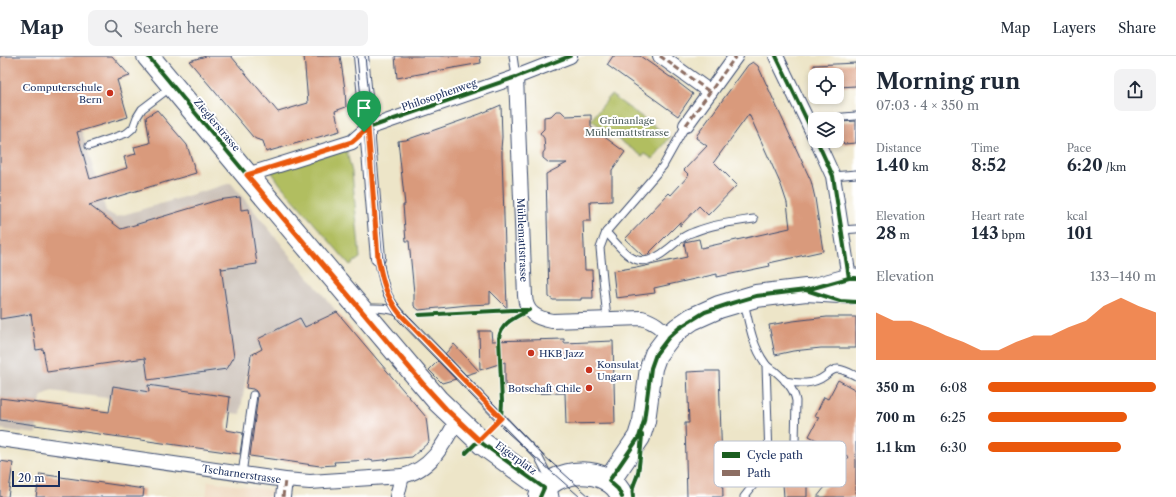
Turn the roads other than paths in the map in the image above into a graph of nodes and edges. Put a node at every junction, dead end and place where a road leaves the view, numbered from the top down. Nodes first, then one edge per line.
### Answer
1 (148, 56) edge
2 (361, 56) edge
3 (513, 56) edge
4 (570, 56) edge
5 (660, 56) edge
6 (736, 56) edge
7 (776, 56) edge
8 (516, 77) junction
9 (173, 85) junction
10 (710, 92) junction
11 (809, 112) edge
12 (856, 116) edge
13 (844, 117) edge
14 (686, 125) joint
15 (368, 128) junction
16 (89, 146) dead end
17 (820, 148) edge
18 (856, 174) edge
19 (247, 175) junction
20 (833, 176) junction
21 (273, 205) joint
22 (754, 219) dead end
23 (856, 229) edge
24 (841, 230) junction
25 (606, 232) junction
26 (378, 258) joint
27 (854, 283) edge
28 (806, 290) junction
29 (744, 299) junction
30 (856, 302) edge
31 (360, 308) junction
32 (400, 314) junction
33 (607, 319) junction
34 (669, 337) junction
35 (766, 365) junction
36 (856, 376) edge
37 (785, 381) junction
38 (253, 395) dead end
39 (457, 420) junction
40 (0, 440) edge
41 (768, 441) edge
42 (795, 441) edge
43 (242, 474) junction
44 (402, 476) junction
45 (285, 480) junction
46 (752, 487) edge
47 (615, 489) edge
48 (548, 491) edge
49 (283, 497) edge
50 (398, 497) edge
51 (744, 497) edge

1 - 9 main road, Zieglerstrasse
2 - 15 street
3 - 8 lane
4 - 8 street
5 - 10 street
6 - 10 street
7 - 11 street
8 - 15 street, Philosophenweg
8 - 33 street, Mühlemattstrasse
9 - 16 lane
9 - 19 main road, Zieglerstrasse
10 - 14 street
12 - 13 lane
14 - 25 lane
15 - 19 street, Philosophenweg
15 - 26 street
17 - 20 street
18 - 20 lane
19 - 21 main road, Zieglerstrasse
20 - 24 street
21 - 31 main road, Eigerplatz
22 - 25 lane
23 - 24 lane
24 - 27 street
25 - 33 lane
26 - 32 lane
27 - 28 main road
28 - 29 main road
28 - 30 main road
29 - 34 main road
29 - 35 lane
31 - 32 lane
31 - 39 main road, Eigerplatz
32 - 48 lane
33 - 34 street, Mühlemattstrasse
34 - 47 main road
35 - 37 lane
35 - 41 lane
36 - 37 lane
37 - 42 lane
38 - 43 lane
39 - 44 street, Tscharnerstrasse
39 - 48 main road, Eigerplatz
40 - 43 street, Tscharnerstrasse
43 - 45 street, Tscharnerstrasse
44 - 45 street, Tscharnerstrasse
44 - 50 street
45 - 49 street
46 - 51 lane
47 - 48 main road

